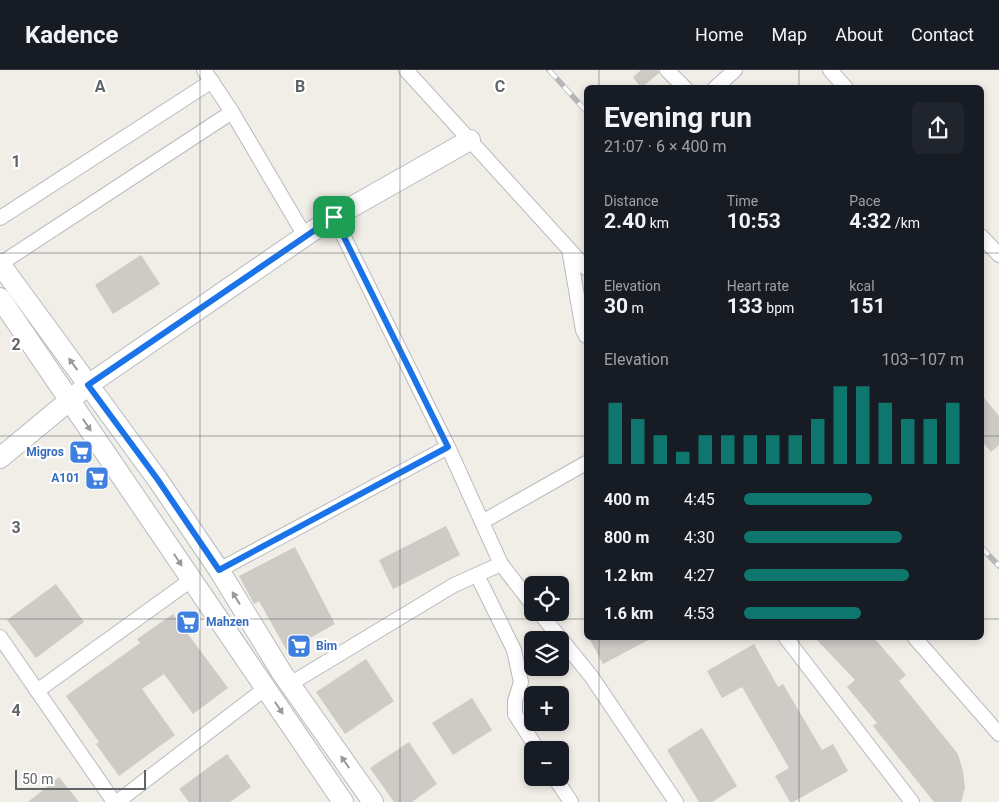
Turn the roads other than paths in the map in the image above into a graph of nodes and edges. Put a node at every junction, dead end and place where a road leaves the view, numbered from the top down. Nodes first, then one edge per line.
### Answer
1 (406, 70) edge
2 (667, 70) edge
3 (830, 70) edge
4 (208, 76) edge
5 (682, 85) edge
6 (843, 85) edge
7 (232, 112) junction
8 (470, 140) junction
9 (334, 217) junction
10 (0, 218) edge
11 (305, 236) junction
12 (984, 239) edge
13 (569, 249) junction
14 (999, 255) edge
15 (0, 264) edge
16 (584, 266) edge
17 (0, 298) edge
18 (584, 332) edge
19 (88, 385) junction
20 (69, 398) junction
21 (448, 447) junction
22 (0, 458) edge
23 (584, 464) edge
24 (482, 522) junction
25 (501, 564) junction
26 (219, 570) junction
27 (477, 575) junction
28 (191, 580) junction
29 (524, 594) edge
30 (546, 621) edge
31 (0, 637) edge
32 (788, 640) edge
33 (917, 640) edge
34 (290, 684) junction
35 (266, 688) junction
36 (37, 691) junction
37 (999, 734) edge
38 (532, 741) edge
39 (560, 786) edge
40 (115, 802) edge
41 (343, 802) edge
42 (373, 802) edge
43 (571, 802) edge
44 (676, 802) edge
45 (912, 802) edge

1 - 8 street
2 - 5 street
3 - 6 street
4 - 7 street
4 - 10 street
7 - 11 street
7 - 15 street
8 - 9 main road
8 - 13 street
9 - 11 main road
9 - 21 street
11 - 19 main road
12 - 14 street
13 - 16 street
13 - 18 street
19 -> 15 main road
17 - 20 main road
19 - 20 main road
19 - 26 main road
20 - 22 main road
20 -> 28 main road
21 - 24 street
21 - 26 street
23 - 24 street
24 - 25 street
25 - 27 street
25 - 29 street
34 -> 26 main road
27 - 34 street
27 - 38 street
28 - 35 main road
28 - 36 street
30 - 44 street
31 - 36 street
32 - 45 street
33 - 37 street
42 -> 34 main road
35 - 40 street
35 -> 41 main road
36 - 40 street
39 - 43 street

